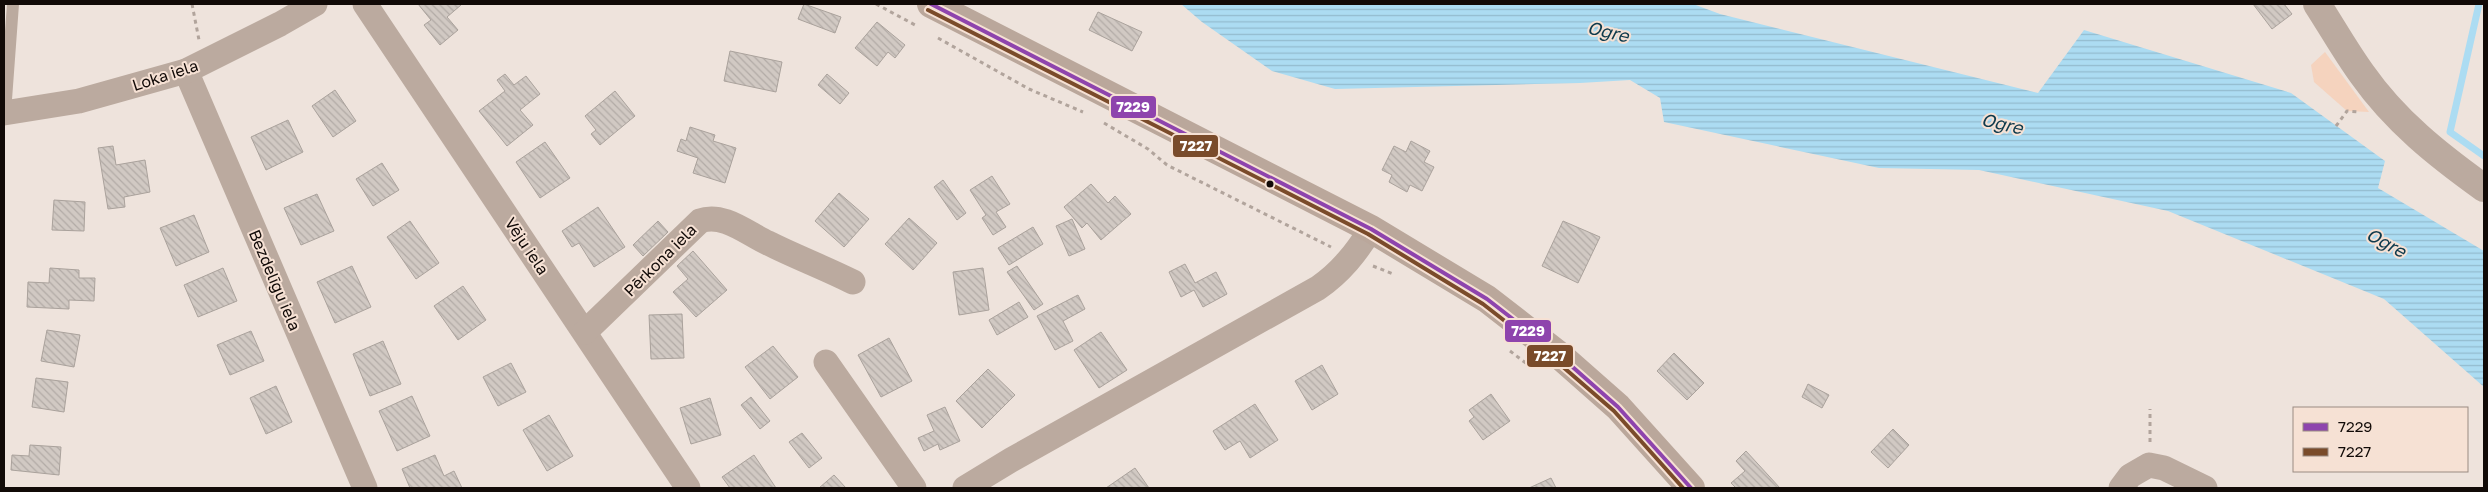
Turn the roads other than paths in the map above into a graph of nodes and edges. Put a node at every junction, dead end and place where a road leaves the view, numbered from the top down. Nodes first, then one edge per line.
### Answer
1 (13, 4) edge
2 (315, 4) edge
3 (365, 4) edge
4 (931, 4) edge
5 (2317, 4) edge
6 (193, 68) junction
7 (4, 117) edge
8 (2484, 188) edge
9 (1371, 229) junction
10 (853, 282) dead end
11 (585, 332) junction
12 (826, 362) dead end
13 (2134, 477) edge
14 (365, 488) edge
15 (688, 488) edge
16 (914, 488) edge
17 (965, 488) edge
18 (1691, 488) edge
19 (2205, 488) edge

1 - 7 lane
2 - 6 street, Loka iela
3 - 11 street, Vēju iela
4 - 9 main road
5 - 8 street
6 - 7 street, Loka iela
6 - 14 street, Bezdelīgu iela
9 - 17 street
9 - 18 main road
10 - 11 street, Pērkona iela
11 - 15 street, Vēju iela
12 - 16 street
13 - 19 street

